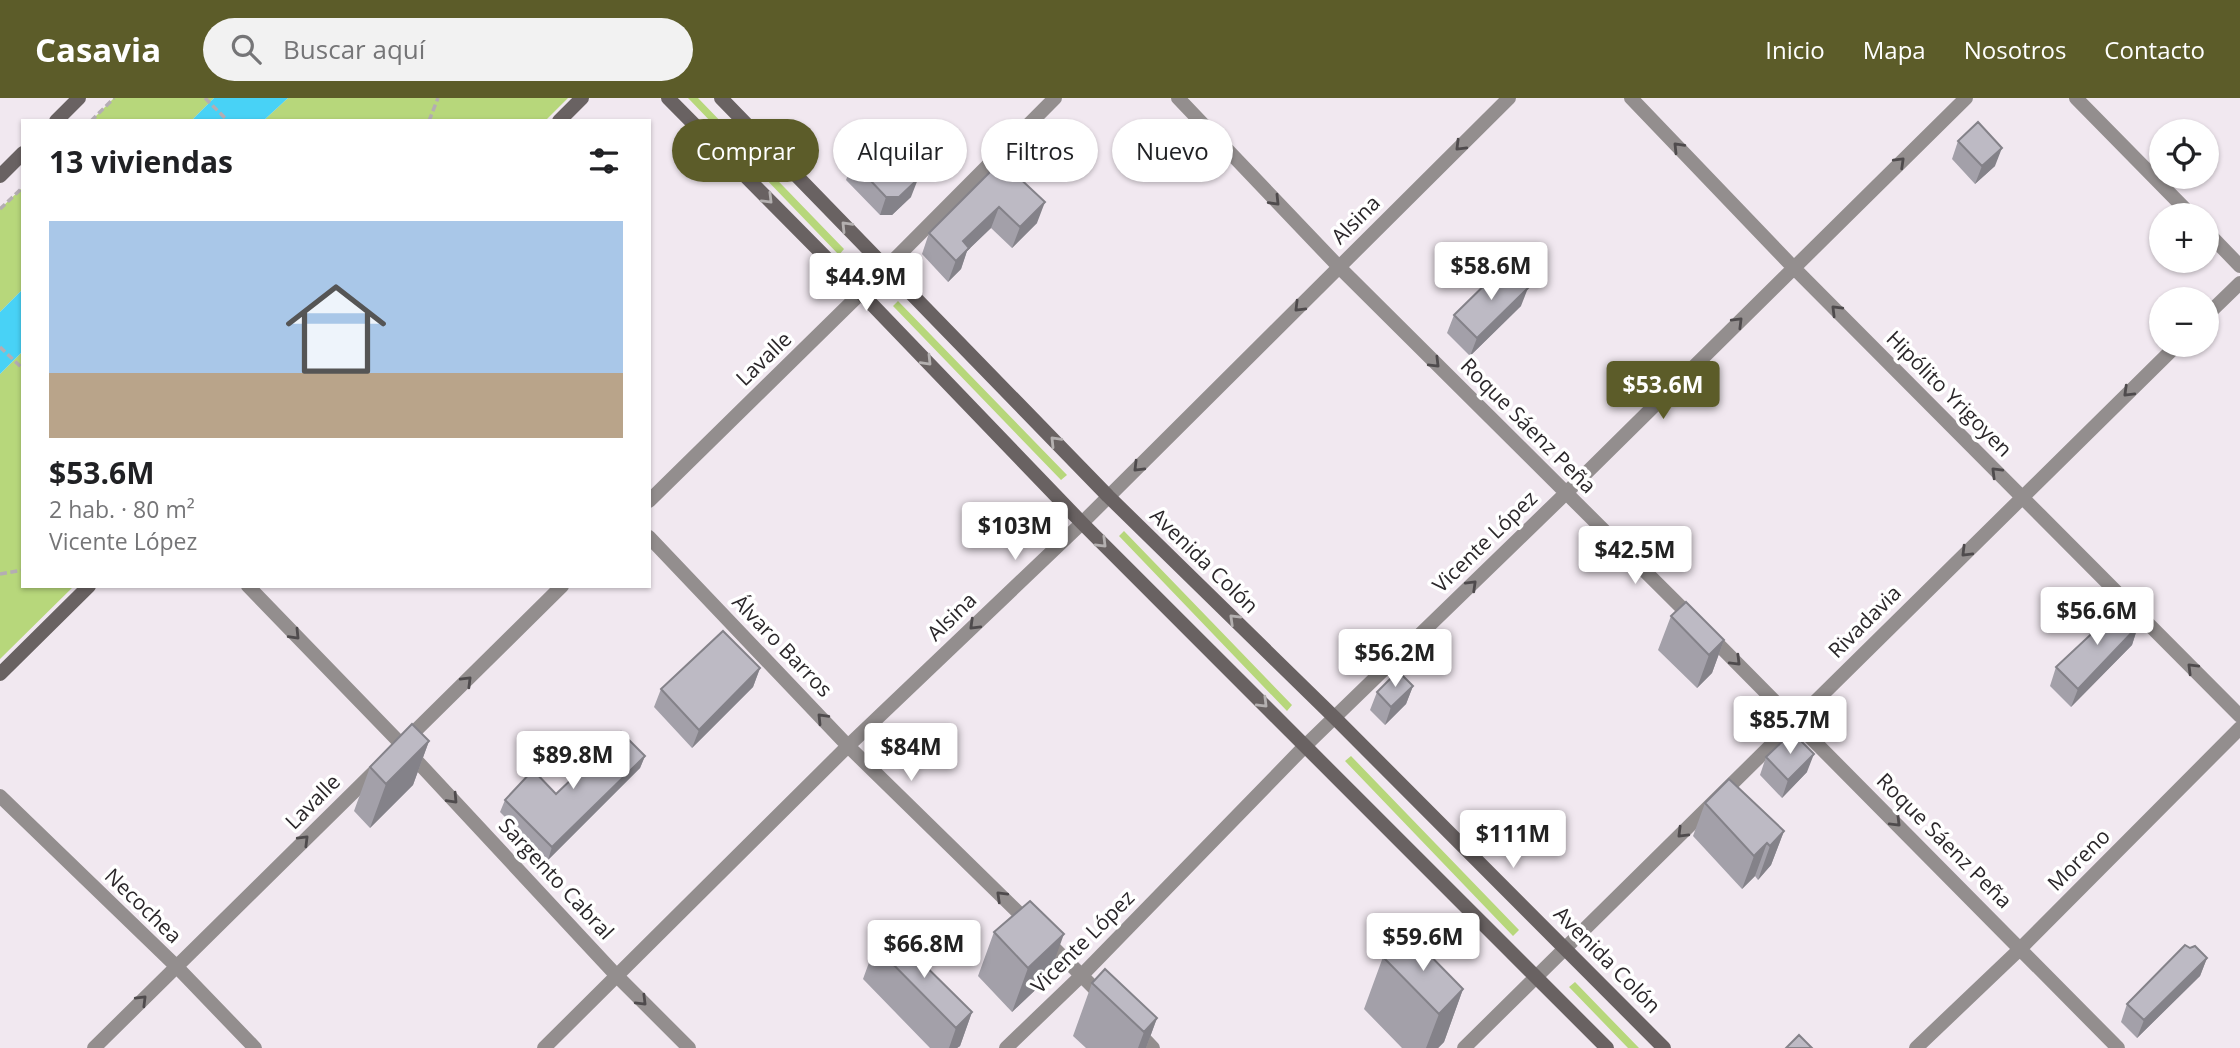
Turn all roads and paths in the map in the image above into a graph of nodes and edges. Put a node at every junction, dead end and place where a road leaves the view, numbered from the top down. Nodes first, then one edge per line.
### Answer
1 (79, 98) edge
2 (114, 98) edge
3 (205, 98) edge
4 (438, 98) edge
5 (582, 98) edge
6 (668, 98) edge
7 (721, 98) edge
8 (1055, 98) edge
9 (1178, 98) edge
10 (1508, 98) edge
11 (1631, 98) edge
12 (1966, 98) edge
13 (2076, 98) edge
14 (58, 119) edge
15 (93, 119) edge
16 (226, 119) edge
17 (430, 119) edge
18 (561, 119) edge
19 (21, 155) edge
20 (0, 176) edge
21 (21, 189) edge
22 (2179, 203) edge
23 (0, 209) edge
24 (2219, 244) edge
25 (886, 266) junction
26 (2240, 266) edge
27 (1339, 267) junction
28 (1793, 267) junction
29 (2240, 283) edge
30 (861, 293) junction
31 (2219, 304) edge
32 (0, 347) edge
33 (2165, 357) edge
34 (21, 367) edge
35 (1566, 493) junction
36 (1108, 496) junction
37 (2021, 497) junction
38 (651, 499) edge
39 (1082, 523) junction
40 (651, 539) edge
41 (21, 570) edge
42 (0, 574) edge
43 (87, 588) edge
44 (250, 588) edge
45 (560, 588) edge
46 (0, 674) edge
47 (2240, 716) edge
48 (1335, 718) junction
49 (1796, 720) junction
50 (2240, 728) edge
51 (402, 745) junction
52 (1306, 745) junction
53 (848, 746) junction
54 (0, 796) edge
55 (1565, 948) junction
56 (2021, 948) junction
57 (176, 966) junction
58 (616, 975) junction
59 (1082, 975) junction
60 (1537, 976) junction
61 (94, 1048) edge
62 (255, 1048) edge
63 (544, 1048) edge
64 (690, 1048) edge
65 (1006, 1048) edge
66 (1153, 1048) edge
67 (1464, 1048) edge
68 (1607, 1048) edge
69 (1664, 1048) edge
70 (1916, 1048) edge
71 (2118, 1048) edge

1 - 14 main road
2 - 15 path
3 - 16 path
4 - 17 path
5 - 18 main road
6 -> 30 main road
25 -> 7 main road, Avenida Colón
8 - 25 street, Lavalle
9 -> 27 street, Roque Sáenz Peña
10 -> 27 street, Alsina
28 -> 11 street, Hipólito Yrigoyen
28 -> 12 street, Vicente López
13 - 22 street
19 - 20 main road
21 - 23 path
24 - 26 street
25 - 30 street, Lavalle
36 -> 25 main road, Avenida Colón
27 -> 35 street, Roque Sáenz Peña
27 -> 36 street, Alsina
35 -> 28 street, Vicente López
37 -> 28 street, Hipólito Yrigoyen
29 - 31 street
30 - 38 street, Lavalle
30 -> 39 main road
32 - 34 path
33 -> 37 street, Rivadavia
48 -> 35 street, Vicente López
35 -> 49 street, Roque Sáenz Peña
36 - 39 street, Alsina
48 -> 36 main road, Avenida Colón
47 -> 37 street, Hipólito Yrigoyen
37 -> 49 street, Rivadavia
39 -> 52 main road
39 -> 53 street, Alsina
53 -> 40 street, Álvaro Barros
41 - 42 path
43 - 46 main road
44 -> 51 street, Sargento Cabral
51 -> 45 street, Lavalle
48 - 52 street, Vicente López
48 - 55 main road, Avenida Colón
49 -> 55 street, Rivadavia
49 -> 56 street, Roque Sáenz Peña
50 - 56 street, Moreno
57 -> 51 street, Lavalle
51 -> 58 street, Sargento Cabral
52 - 59 street, Vicente López
52 - 60 main road
53 - 58 street, Alsina
59 -> 53 street, Álvaro Barros
54 - 57 street, Necochea
55 - 60 street, Rivadavia
55 - 69 main road, Avenida Colón
56 - 70 street, Moreno
56 - 71 street, Roque Sáenz Peña
61 -> 57 street, Lavalle
57 - 62 street, Necochea
58 - 63 street, Alsina
58 -> 64 street, Sargento Cabral
59 - 65 street, Vicente López
59 - 66 street, Álvaro Barros
60 - 67 street, Rivadavia
60 - 68 main road

